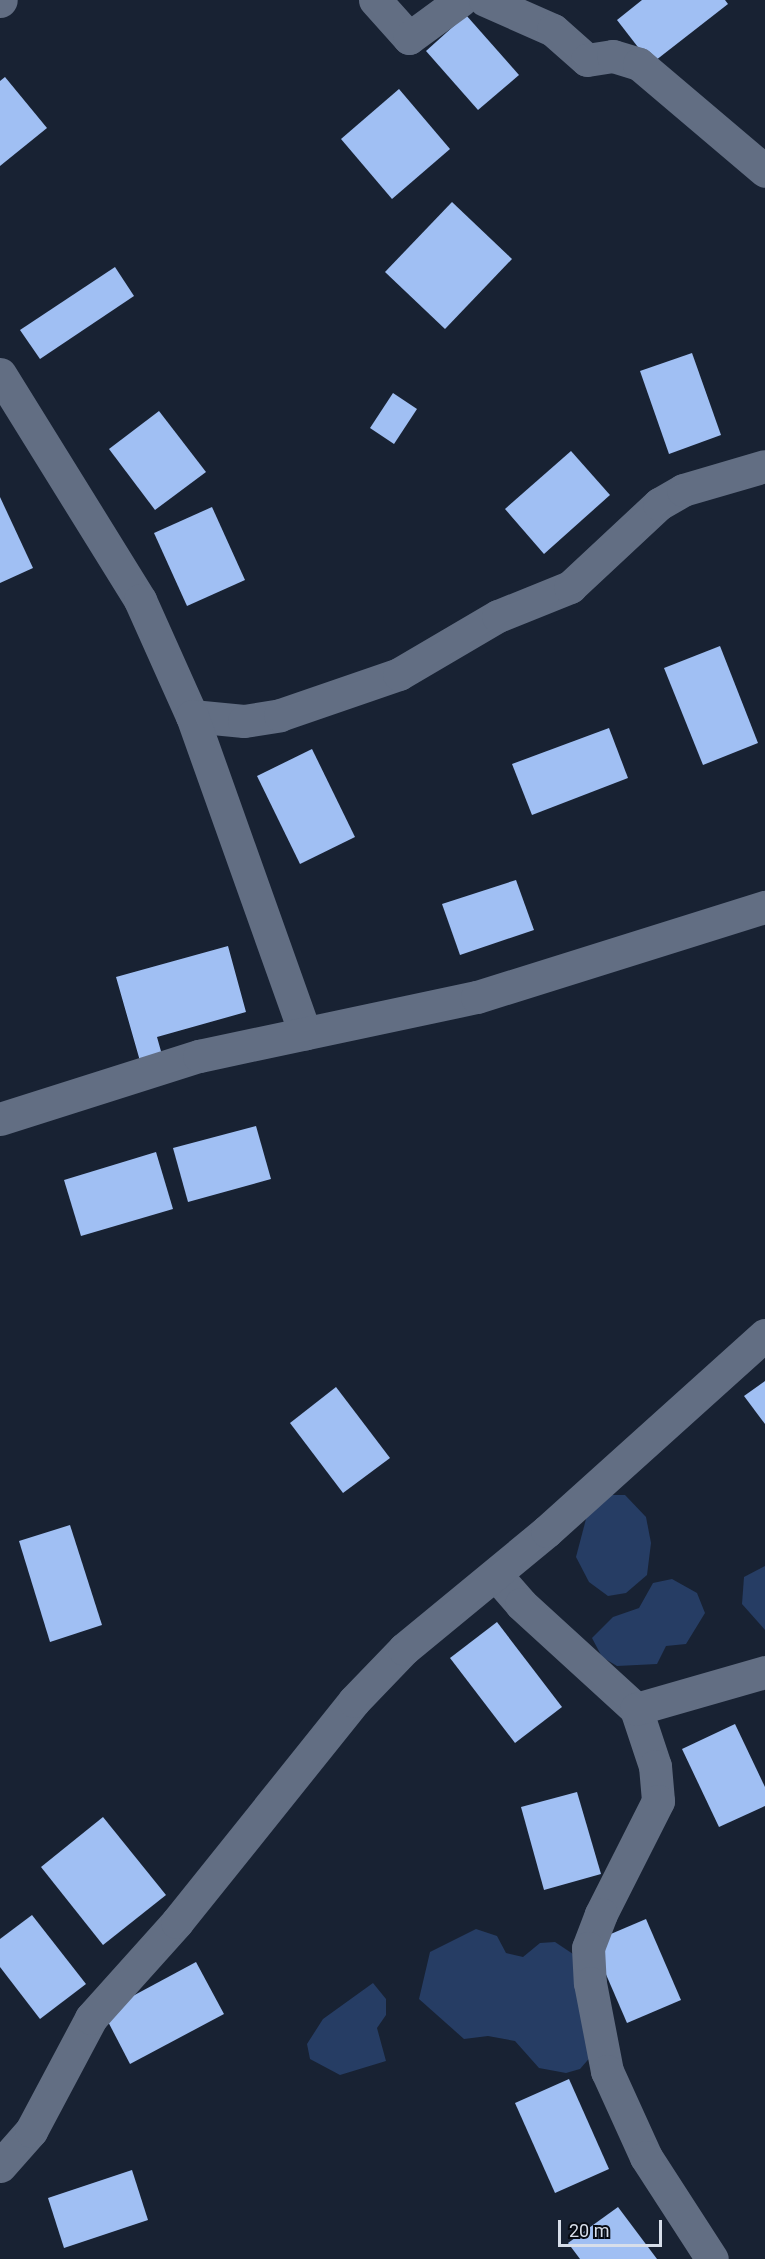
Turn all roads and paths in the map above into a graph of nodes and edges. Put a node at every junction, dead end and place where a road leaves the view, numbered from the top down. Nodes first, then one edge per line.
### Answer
1 (375, 0) edge
2 (461, 0) edge
3 (485, 0) edge
4 (765, 171) edge
5 (0, 374) edge
6 (765, 466) edge
7 (192, 716) junction
8 (765, 907) edge
9 (305, 1033) junction
10 (0, 1119) edge
11 (765, 1335) edge
12 (496, 1575) junction
13 (765, 1672) edge
14 (636, 1709) junction
15 (0, 2166) edge
16 (711, 2259) edge

1 - 2 street
3 - 4 street
5 - 7 street
6 - 7 street
7 - 9 street
8 - 9 street
9 - 10 street
11 - 12 street
12 - 14 street
12 - 15 street
13 - 14 street
14 - 16 street

